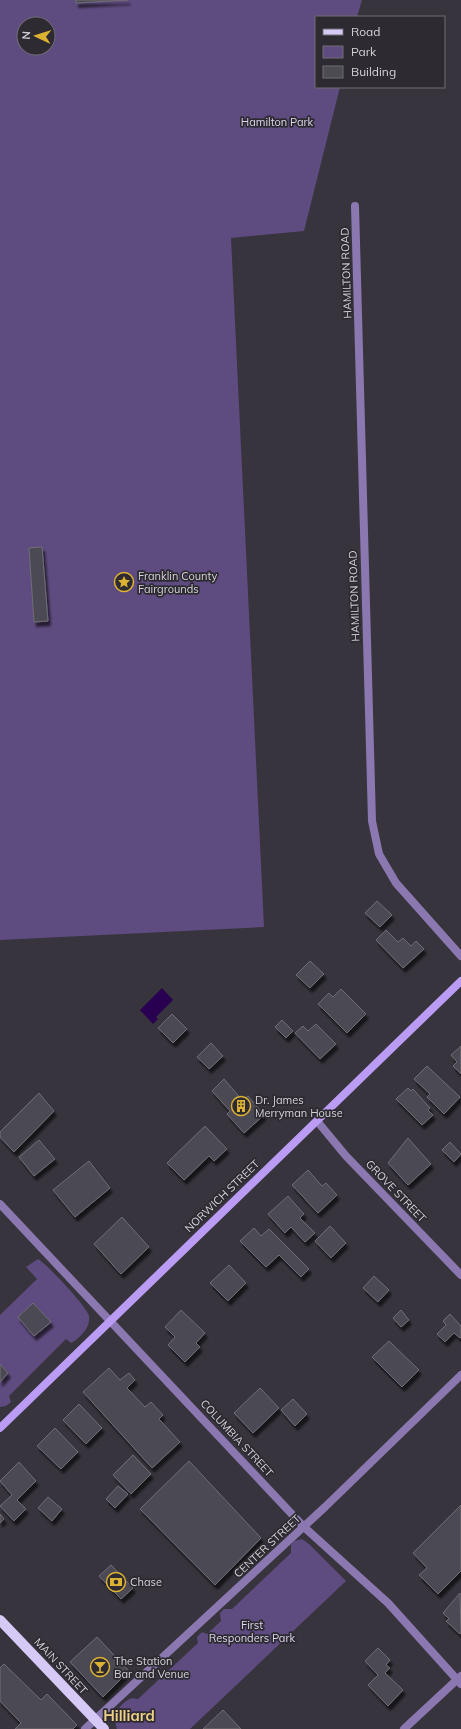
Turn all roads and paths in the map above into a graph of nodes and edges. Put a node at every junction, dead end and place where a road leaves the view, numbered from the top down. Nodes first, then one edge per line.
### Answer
1 (355, 206) dead end
2 (461, 956) edge
3 (461, 981) edge
4 (317, 1121) junction
5 (0, 1204) edge
6 (461, 1275) edge
7 (110, 1320) junction
8 (461, 1375) edge
9 (0, 1428) edge
10 (304, 1527) junction
11 (0, 1620) edge
12 (460, 1680) edge
13 (95, 1720) junction
14 (84, 1729) edge
15 (104, 1729) edge
16 (404, 1729) edge

1 - 2 street, HAMILTON ROAD
3 - 4 main road, NORWICH STREET
4 - 6 street, GROVE STREET
4 - 7 main road, NORWICH STREET
5 - 7 street, COLUMBIA STREET
7 - 9 main road, NORWICH STREET
7 - 10 street, COLUMBIA STREET
8 - 10 street, CENTER STREET
10 - 12 street, COLUMBIA STREET
10 - 13 street, CENTER STREET
11 - 13 main road, MAIN STREET
12 - 16 street
13 - 14 street, CENTER STREET
13 - 15 main road, MAIN STREET

